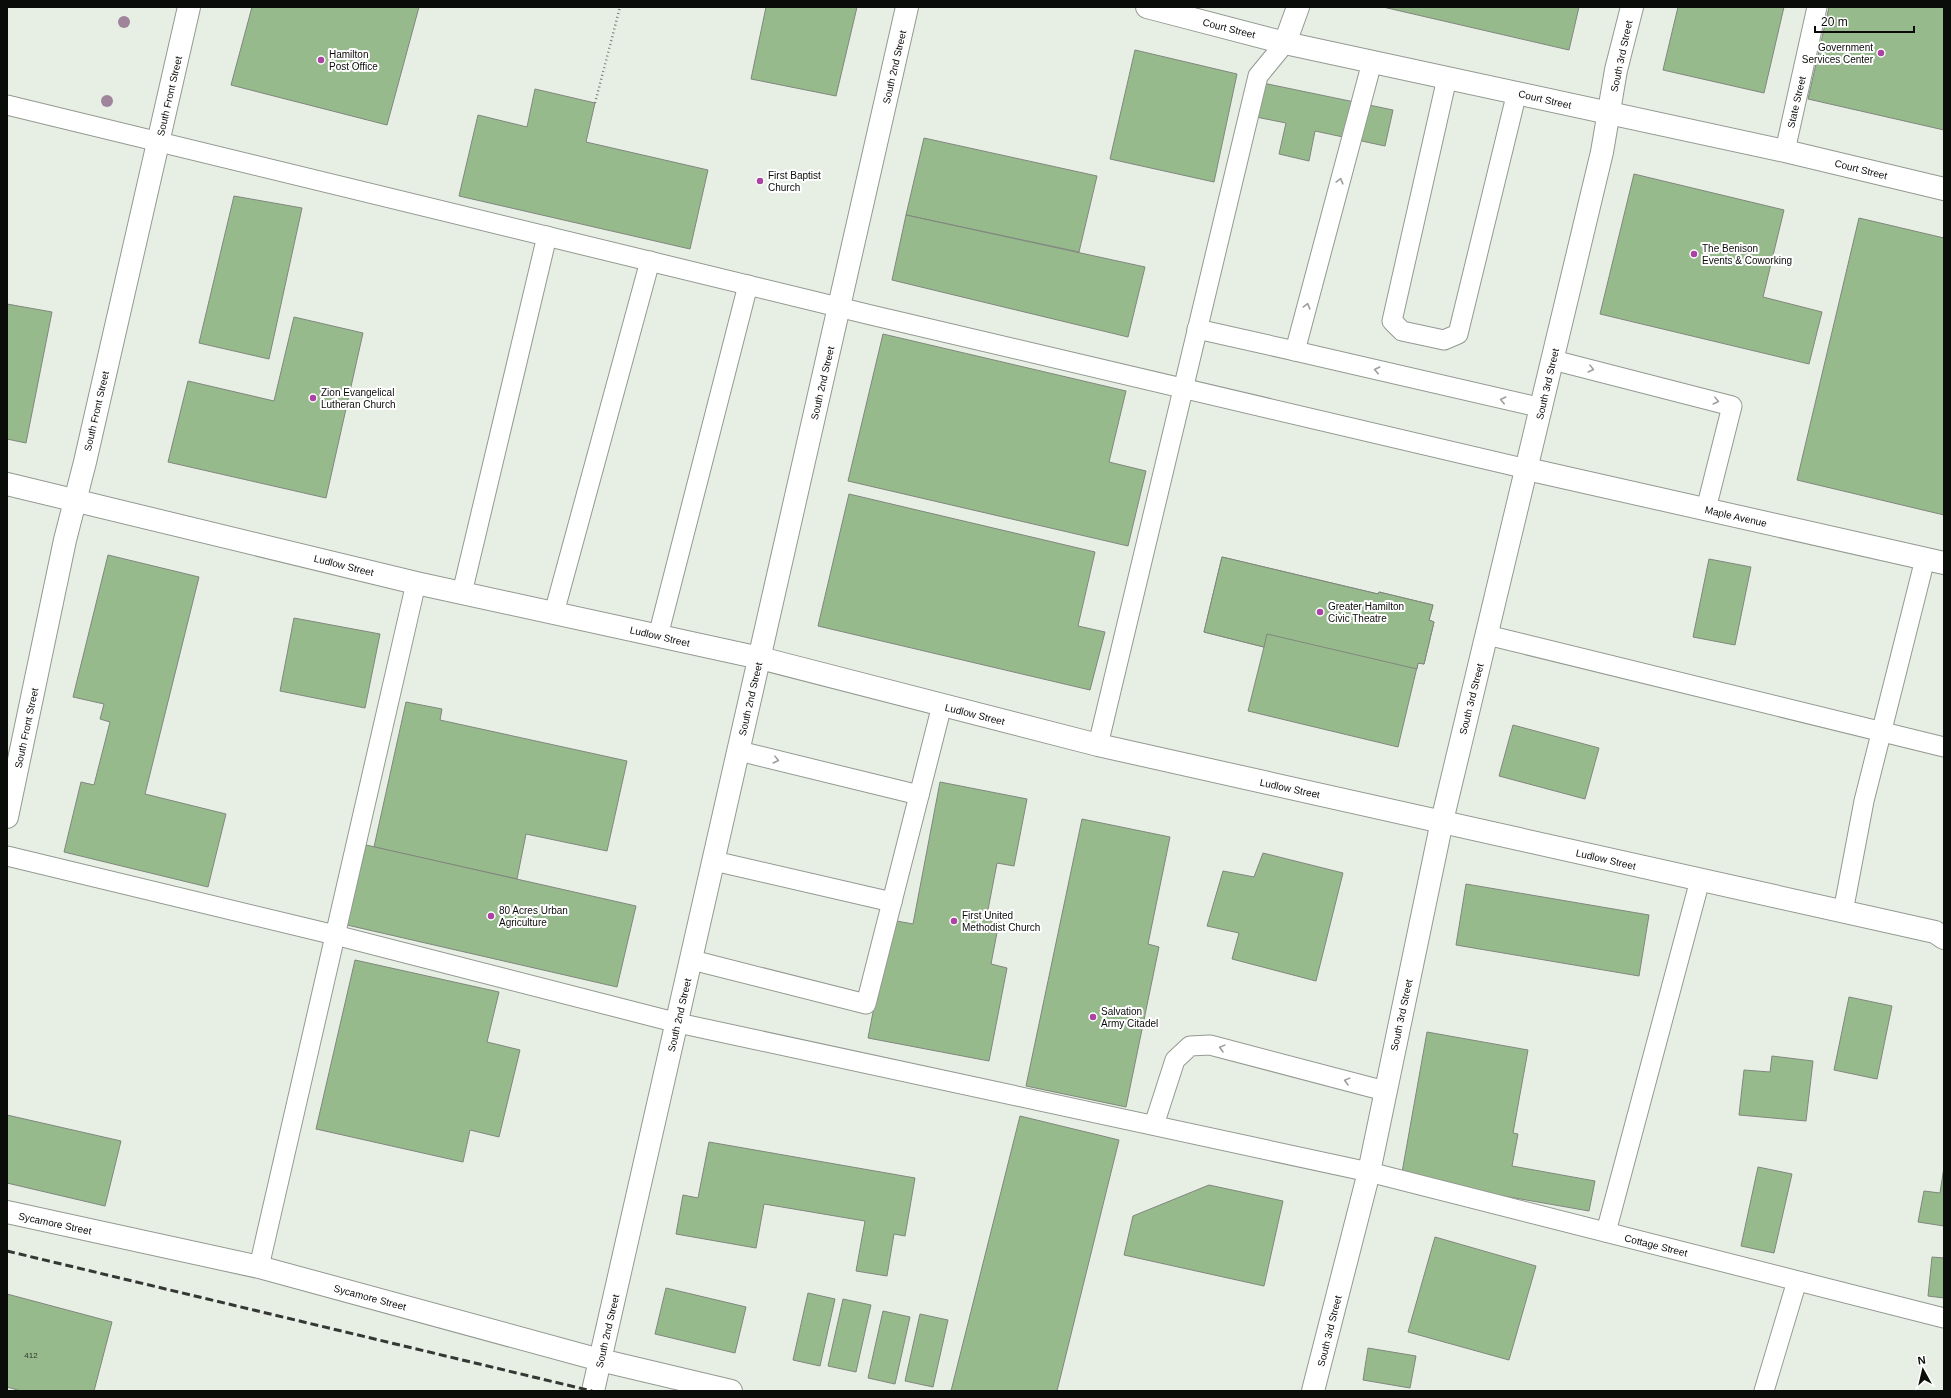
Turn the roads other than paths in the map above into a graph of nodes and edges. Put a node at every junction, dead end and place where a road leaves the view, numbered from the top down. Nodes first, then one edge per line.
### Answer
1 (189, 7) edge
2 (907, 7) edge
3 (1147, 7) edge
4 (1298, 7) edge
5 (1632, 7) edge
6 (1817, 7) edge
7 (1285, 43) junction
8 (1372, 62) junction
9 (1447, 78) junction
10 (1517, 92) junction
11 (7, 105) edge
12 (1610, 114) junction
13 (158, 141) junction
14 (1786, 151) junction
15 (1944, 189) edge
16 (547, 236) junction
17 (650, 261) junction
18 (748, 285) junction
19 (839, 308) junction
20 (1197, 329) junction
21 (1296, 352) junction
22 (1553, 360) junction
23 (1183, 389) junction
24 (1542, 408) junction
25 (1527, 469) junction
26 (7, 484) edge
27 (75, 500) junction
28 (1706, 509) junction
29 (1935, 561) edge
30 (416, 583) junction
31 (462, 593) junction
32 (554, 613) junction
33 (1487, 635) junction
34 (658, 636) junction
35 (760, 658) junction
36 (942, 705) junction
37 (1882, 731) junction
38 (1098, 745) junction
39 (1944, 747) edge
40 (739, 751) junction
41 (919, 795) junction
42 (7, 817) edge
43 (1442, 821) junction
44 (7, 856) edge
45 (714, 861) junction
46 (1700, 880) junction
47 (892, 902) junction
48 (1843, 912) junction
49 (335, 935) junction
50 (1944, 938) edge
51 (692, 960) junction
52 (678, 1023) junction
53 (1385, 1091) junction
54 (1154, 1126) junction
55 (1369, 1172) junction
56 (7, 1212) edge
57 (1606, 1232) junction
58 (259, 1267) junction
59 (1797, 1281) junction
60 (1944, 1318) edge
61 (600, 1360) junction
62 (593, 1391) edge
63 (731, 1391) edge
64 (1314, 1391) edge
65 (1764, 1391) edge

1 - 13 street, South Front Street
2 - 19 street, South 2nd Street
3 - 7 street, Court Street
4 - 7 street
5 - 12 street, South 3rd Street
6 - 14 lane, State Street
7 - 8 street, Court Street
7 - 20 lane
8 - 9 street, Court Street
21 -> 8 lane
9 - 10 street, Court Street
9 - 10 lane
10 - 12 street, Court Street
11 - 13 lane
12 - 14 street, Court Street
12 - 22 street, South 3rd Street
13 - 16 lane
13 - 27 street, South Front Street
14 - 15 street, Court Street
16 - 17 lane
16 - 31 lane
17 - 18 lane
17 - 32 lane
18 - 19 lane
18 - 34 lane
19 - 23 lane
19 - 35 street, South 2nd Street
20 - 21 lane
20 - 23 lane
24 -> 21 lane
22 - 24 street, South 3rd Street
22 -> 28 lane
23 - 25 lane
23 - 38 lane
24 - 25 street, South 3rd Street
25 - 28 street, Maple Avenue
25 - 33 street, South 3rd Street
26 - 27 street, Ludlow Street
27 - 30 street, Ludlow Street
27 - 42 street, South Front Street
28 - 29 street, Maple Avenue
29 - 37 lane
30 - 31 street, Ludlow Street
30 - 49 lane
31 - 32 street, Ludlow Street
32 - 34 street, Ludlow Street
33 - 37 lane
33 - 43 street, South 3rd Street
34 - 35 street, Ludlow Street
35 - 36 street, Ludlow Street
35 - 40 street, South 2nd Street
36 - 38 street, Ludlow Street
36 - 41 lane
37 - 39 lane
37 - 48 lane
38 - 43 street, Ludlow Street
40 -> 41 lane
40 - 45 street, South 2nd Street
41 - 47 lane
43 - 46 street, Ludlow Street
43 - 53 street, South 3rd Street
44 - 49 lane, Cottage Street
45 - 47 lane
45 - 51 street, South 2nd Street
46 - 48 street, Ludlow Street
46 - 57 lane
47 - 51 lane
48 - 50 street, Ludlow Street
49 - 52 lane, Cottage Street
49 - 58 lane
51 - 52 street, South 2nd Street
52 - 54 lane, Cottage Street
52 - 61 street, South 2nd Street
53 -> 54 lane
53 - 55 street, South 3rd Street
54 - 55 lane, Cottage Street
55 - 57 lane, Cottage Street
55 - 64 street, South 3rd Street
56 - 58 street, Sycamore Street
57 - 59 lane, Cottage Street
58 - 61 street, Sycamore Street
59 - 60 lane, Cottage Street
59 - 65 lane
61 - 62 street, South 2nd Street
61 - 63 street, Sycamore Street

